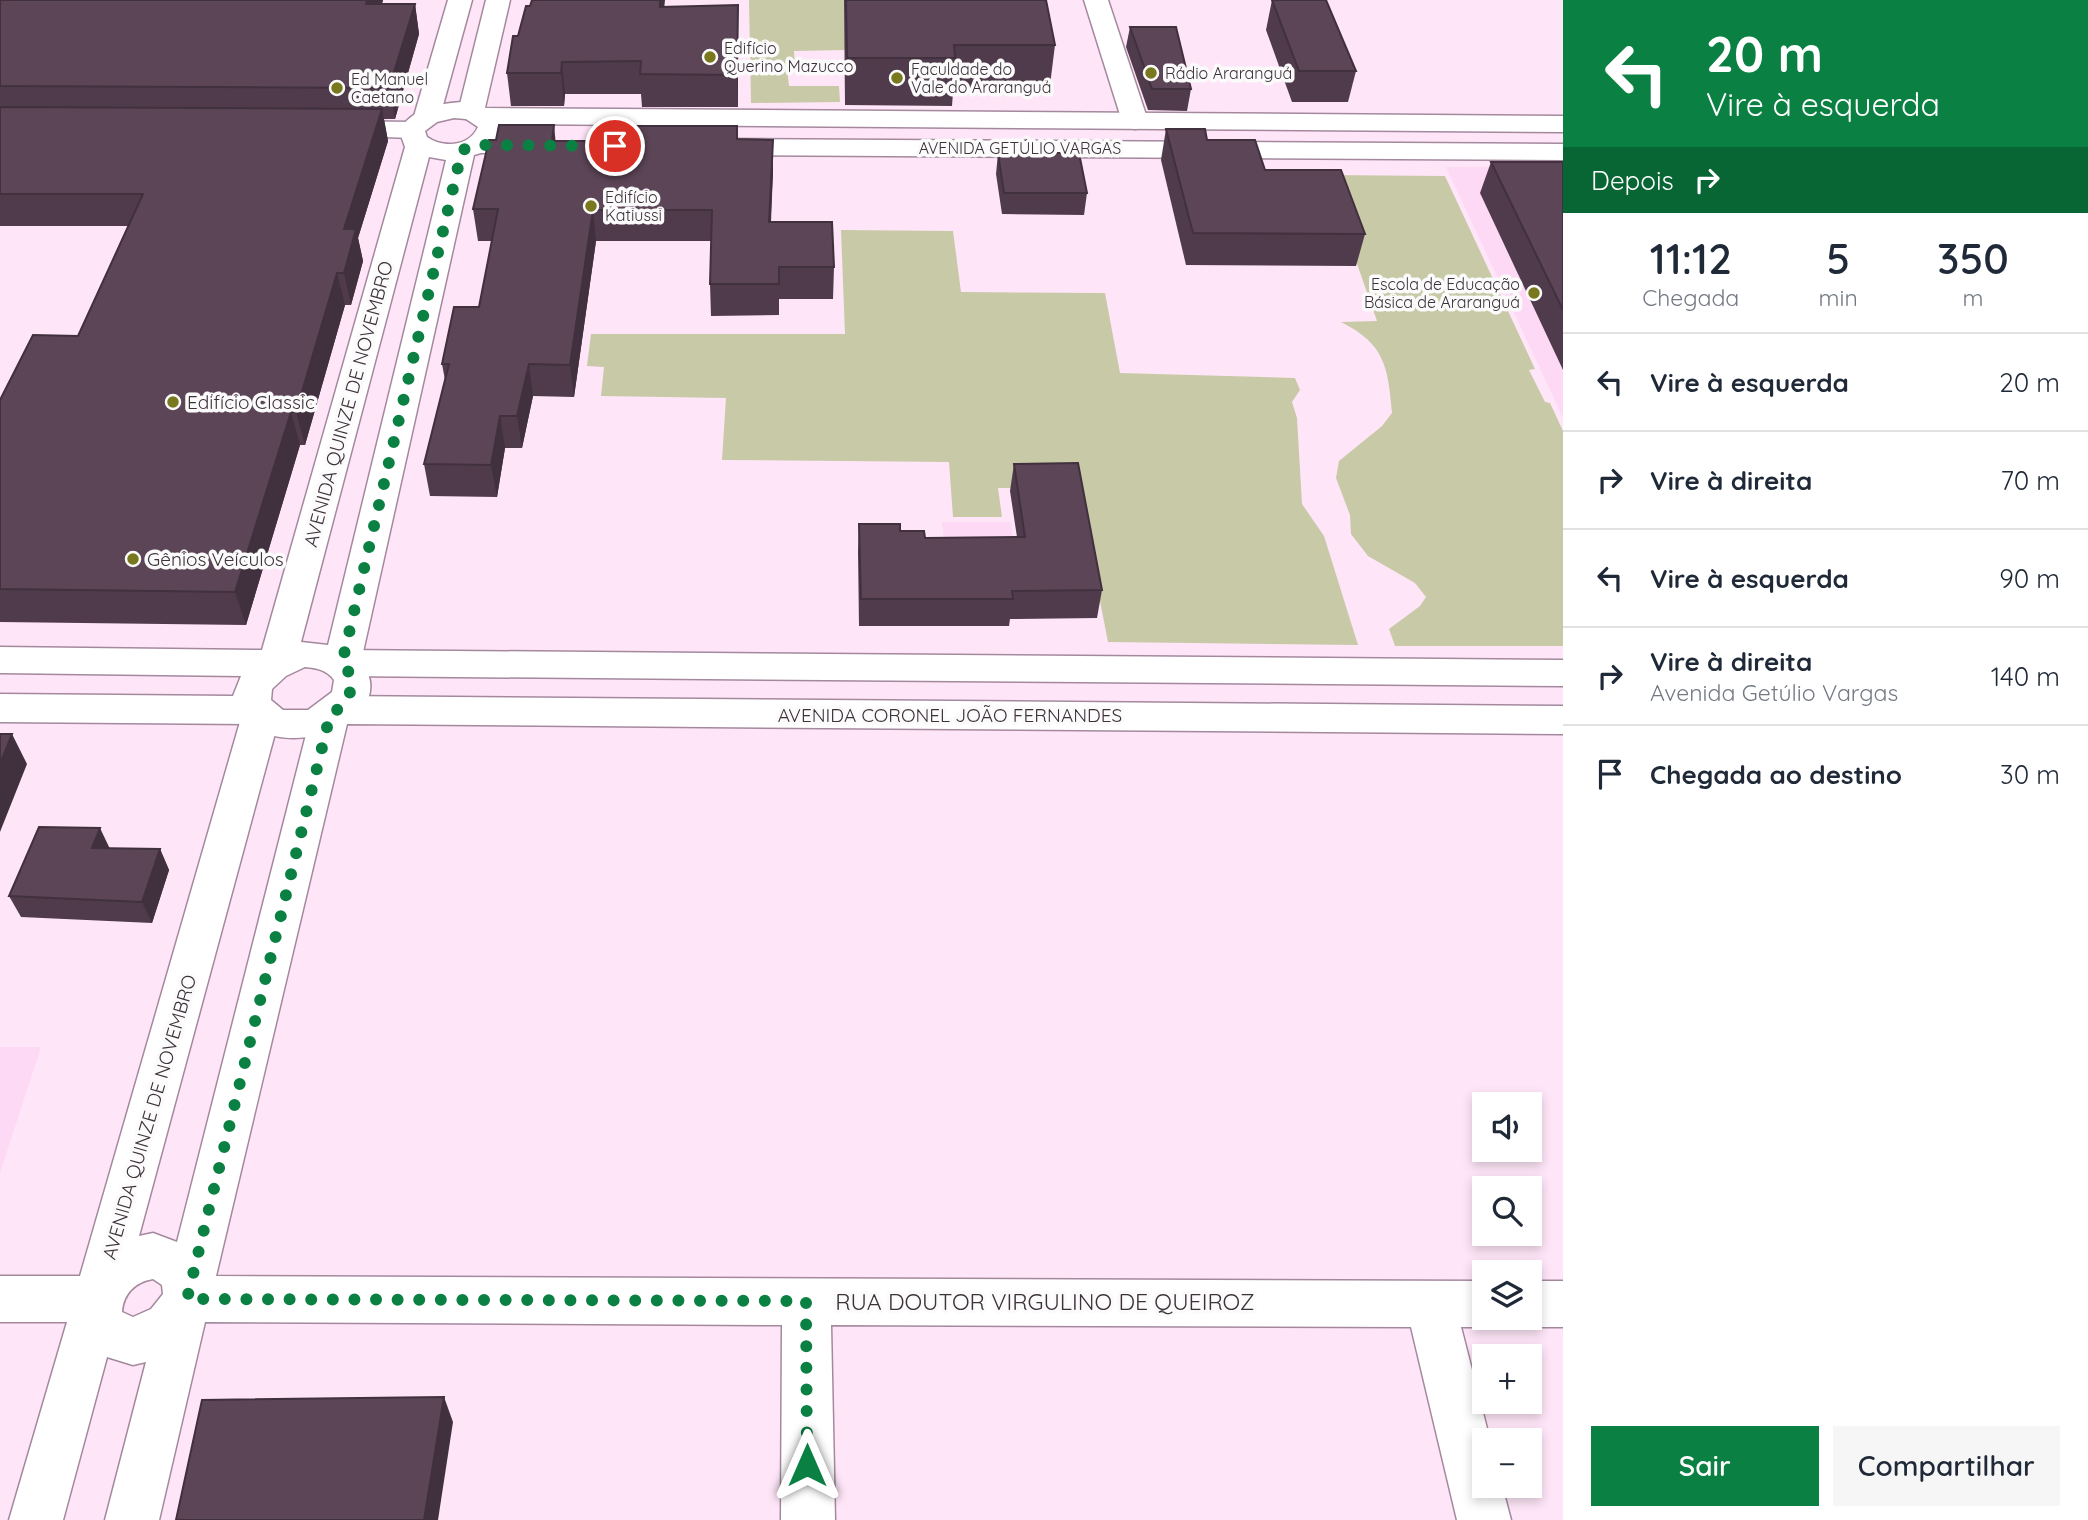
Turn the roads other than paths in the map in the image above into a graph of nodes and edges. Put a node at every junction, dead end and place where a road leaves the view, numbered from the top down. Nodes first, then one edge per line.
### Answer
1 (460, 0) edge
2 (498, 0) edge
3 (1096, 0) edge
4 (477, 114) junction
5 (1135, 121) junction
6 (1563, 124) edge
7 (316, 129) edge
8 (420, 130) junction
9 (561, 146) edge
10 (700, 146) edge
11 (470, 147) junction
12 (1563, 152) edge
13 (0, 660) edge
14 (277, 663) junction
15 (342, 663) junction
16 (1563, 673) edge
17 (0, 708) edge
18 (259, 712) junction
19 (334, 713) junction
20 (1563, 720) edge
21 (0, 1299) edge
22 (98, 1299) junction
23 (187, 1299) junction
24 (806, 1301) junction
25 (1430, 1304) junction
26 (1472, 1304) edge
27 (1542, 1304) edge
28 (1563, 1304) edge
29 (36, 1520) edge
30 (132, 1520) edge
31 (808, 1520) edge
32 (1484, 1520) edge

1 - 8 street, AVENIDA QUINZE DE NOVEMBRO
2 - 4 street
3 - 5 street
4 - 5 street, AVENIDA GETÚLIO VARGAS
4 - 8 street, AVENIDA GETÚLIO VARGAS
4 - 11 street
5 - 6 street, AVENIDA GETÚLIO VARGAS
7 - 8 street
8 - 11 street
8 - 14 street, AVENIDA QUINZE DE NOVEMBRO
9 - 11 street
10 - 12 street, AVENIDA GETÚLIO VARGAS
11 - 15 street
13 - 14 street
14 - 15 street
14 - 18 street
15 - 16 street
15 - 19 street
17 - 18 street
18 - 19 street
18 - 22 street, AVENIDA QUINZE DE NOVEMBRO
19 - 20 street, AVENIDA CORONEL JOÃO FERNANDES
19 - 23 street
21 - 22 street
22 - 23 street
22 - 29 street, AVENIDA QUINZE DE NOVEMBRO
23 - 24 street, RUA DOUTOR VIRGULINO DE QUEIROZ
23 - 30 street
24 - 25 street, RUA DOUTOR VIRGULINO DE QUEIROZ
24 - 31 street
25 - 26 street, RUA DOUTOR VIRGULINO DE QUEIROZ
25 - 32 street
27 - 28 street

